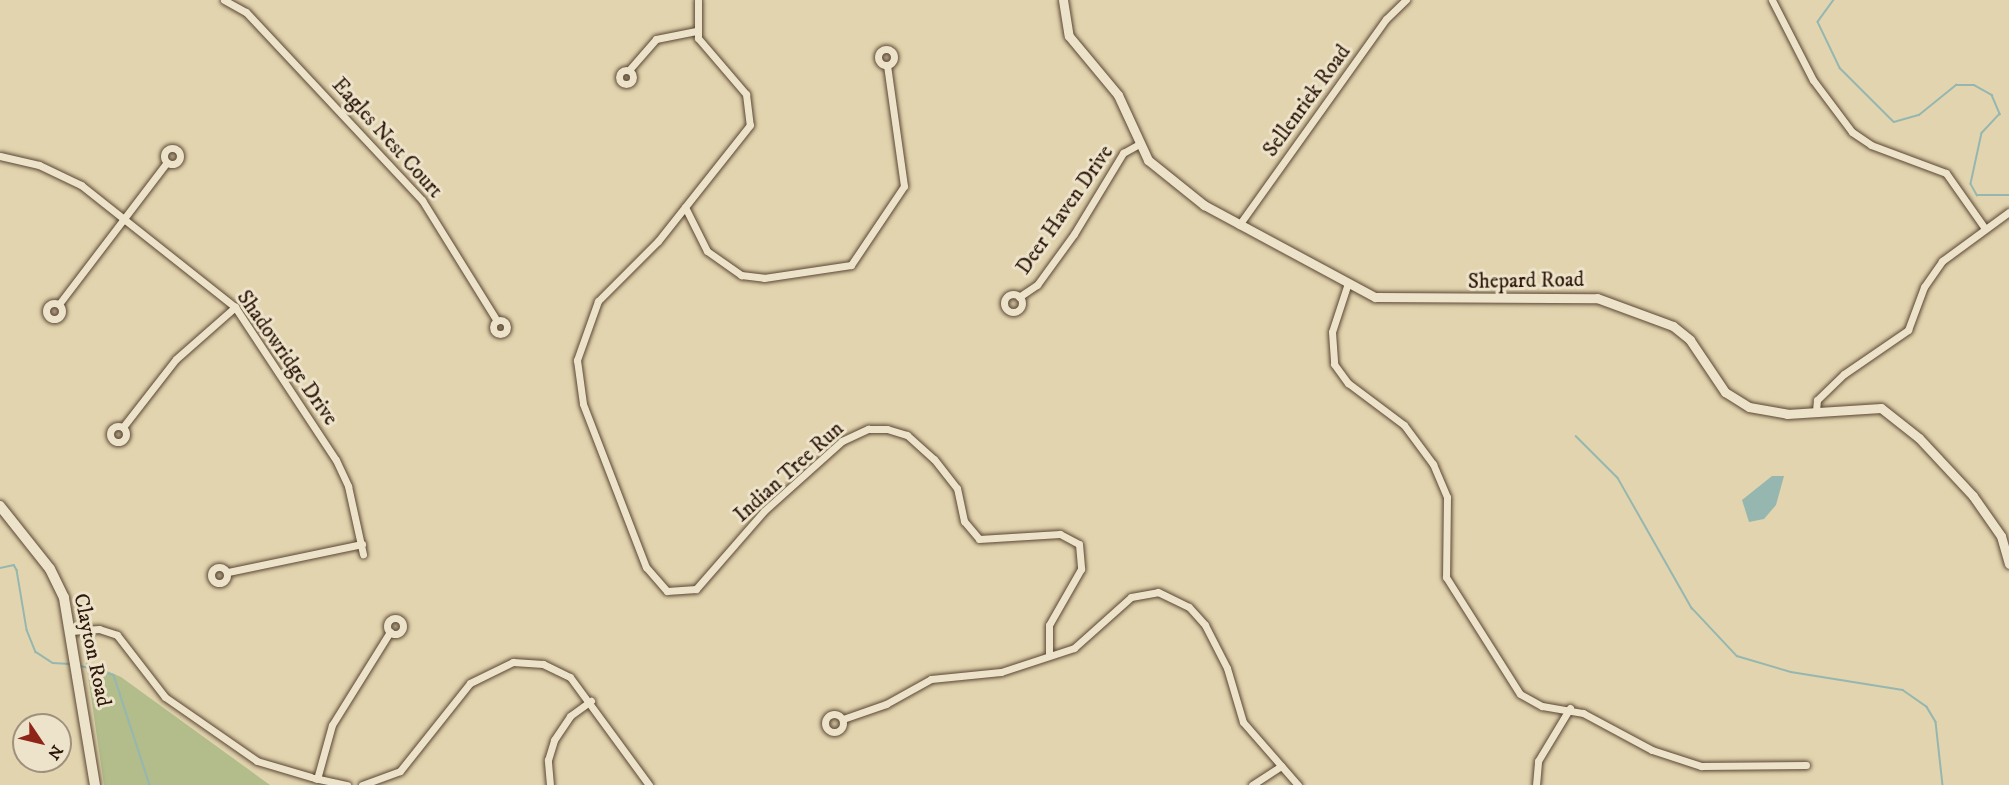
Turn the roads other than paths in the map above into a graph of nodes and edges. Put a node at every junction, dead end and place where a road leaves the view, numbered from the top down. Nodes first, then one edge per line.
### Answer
1 (224, 0) edge
2 (698, 0) edge
3 (1063, 0) edge
4 (1406, 0) edge
5 (1772, 0) edge
6 (696, 31) junction
7 (887, 65) dead end
8 (629, 70) dead end
9 (1139, 144) junction
10 (0, 156) edge
11 (167, 162) dead end
12 (685, 207) junction
13 (2009, 212) edge
14 (125, 218) junction
15 (1239, 225) junction
16 (1984, 227) junction
17 (1347, 286) junction
18 (1019, 297) dead end
19 (59, 304) dead end
20 (235, 307) junction
21 (497, 321) dead end
22 (1816, 411) junction
23 (123, 427) dead end
24 (0, 506) edge
25 (362, 544) junction
26 (363, 554) dead end
27 (2009, 564) edge
28 (228, 572) dead end
29 (71, 631) junction
30 (390, 632) dead end
31 (1049, 654) junction
32 (591, 701) junction
33 (1570, 708) junction
34 (843, 718) dead end
35 (1806, 765) dead end
36 (1281, 766) junction
37 (314, 778) junction
38 (95, 785) edge
39 (346, 785) edge
40 (362, 785) edge
41 (550, 785) edge
42 (649, 785) edge
43 (1252, 785) edge
44 (1298, 785) edge
45 (1536, 785) edge

1 - 21 street, Eagles Nest Court
2 - 6 street
3 - 9 street, Shepard Road
4 - 15 street, Sellenriek Road
5 - 16 street
6 - 8 street
6 - 12 street, Indian Tree Run
7 - 12 street
9 - 15 street, Shepard Road
9 - 18 street, Deer Haven Drive
10 - 14 street, Shadowridge Drive
11 - 14 street
12 - 31 street, Indian Tree Run
13 - 16 street
14 - 19 street
14 - 20 street, Shadowridge Drive
15 - 17 street, Shepard Road
16 - 22 street
17 - 22 street, Shepard Road
17 - 33 street
20 - 23 street
20 - 25 street, Shadowridge Drive
22 - 27 street, Shepard Road
24 - 29 main road, Clayton Road
25 - 26 street, Shadowridge Drive
25 - 28 street
29 - 37 street
29 - 38 main road, Clayton Road
30 - 37 street
31 - 34 street
31 - 36 street
32 - 40 street
32 - 41 street
32 - 42 street
33 - 35 street
33 - 45 street
36 - 43 street
36 - 44 street
37 - 39 street

